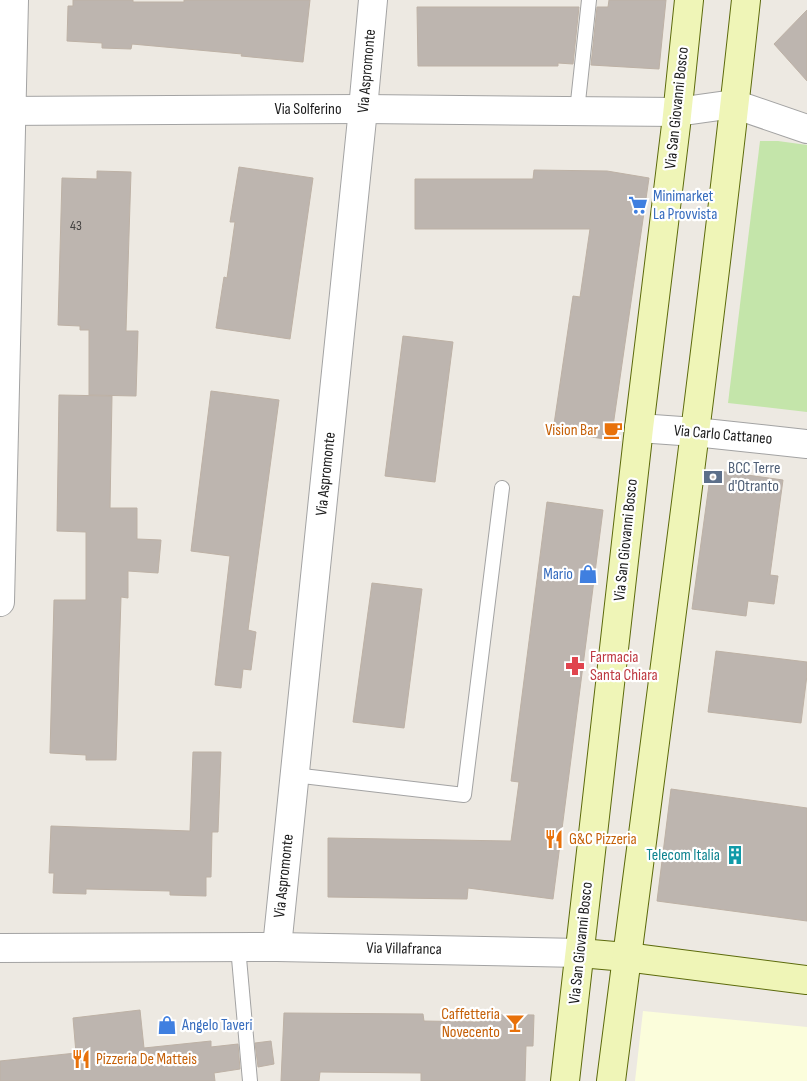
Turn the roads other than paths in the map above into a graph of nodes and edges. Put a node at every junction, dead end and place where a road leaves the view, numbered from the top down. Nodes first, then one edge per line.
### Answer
1 (14, 0) edge
2 (373, 0) edge
3 (589, 0) edge
4 (690, 0) edge
5 (746, 0) edge
6 (734, 104) junction
7 (363, 109) junction
8 (5, 111) edge
9 (577, 111) junction
10 (677, 112) junction
11 (807, 129) edge
12 (639, 428) junction
13 (695, 432) junction
14 (807, 444) edge
15 (502, 488) dead end
16 (0, 602) edge
17 (294, 775) junction
18 (238, 947) junction
19 (276, 947) junction
20 (0, 948) edge
21 (580, 953) junction
22 (626, 957) junction
23 (807, 980) edge
24 (250, 1081) edge
25 (565, 1081) edge
26 (610, 1081) edge

1 - 8 street
2 - 7 street, Via Aspromonte
3 - 9 lane
4 - 10 street, Via San Giovanni Bosco
5 - 6 street
6 - 10 street
6 - 11 street
6 - 13 street
7 - 8 street, Via Solferino
7 - 9 street, Via Solferino
7 - 17 street, Via Aspromonte
8 - 16 street
9 - 10 street, Via Solferino
10 - 12 street, Via San Giovanni Bosco
12 - 13 street, Via Carlo Cattaneo
12 - 21 street, Via San Giovanni Bosco
13 - 14 street, Via Carlo Cattaneo
13 - 22 street
15 - 17 lane
17 - 19 street, Via Aspromonte
18 - 19 street, Via Villafranca
18 - 20 street, Via Villafranca
18 - 24 lane
19 - 21 street, Via Villafranca
21 - 22 street, Via Villafranca
21 - 25 street, Via San Giovanni Bosco
22 - 23 street, Via Villafranca
22 - 26 street

